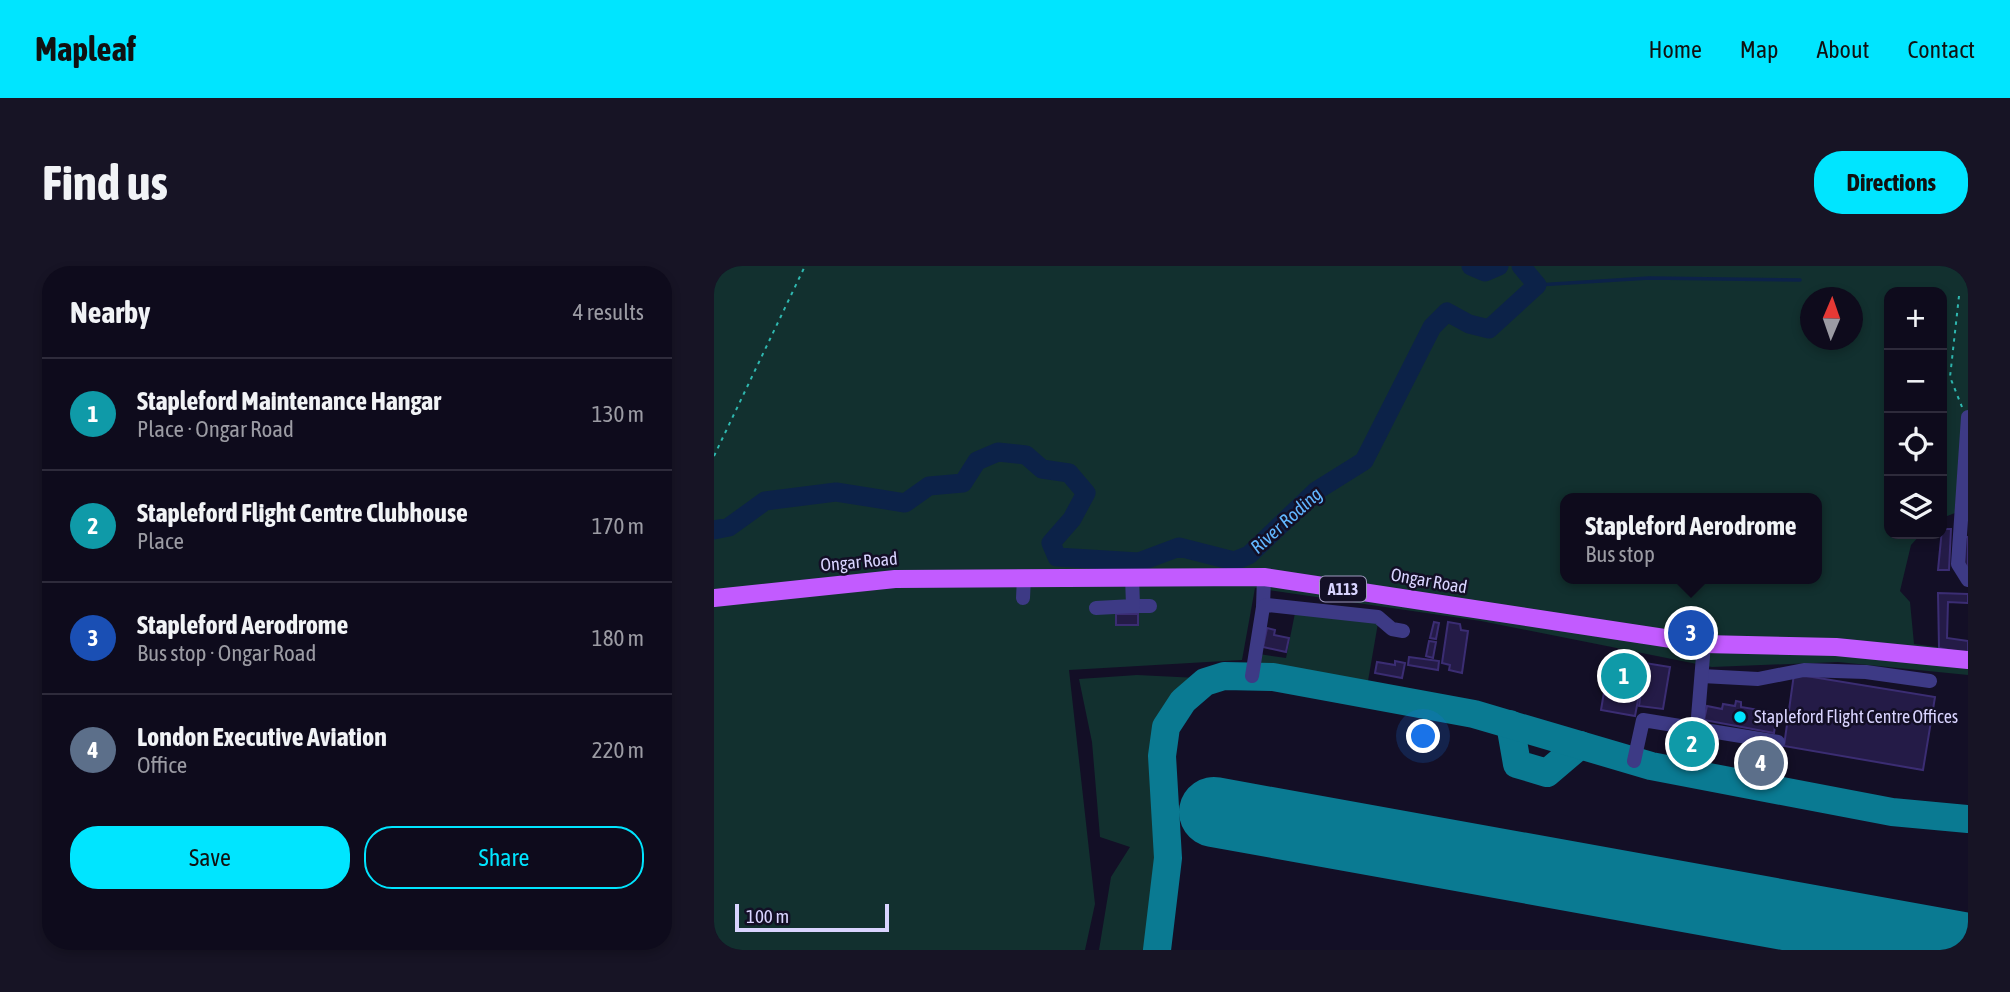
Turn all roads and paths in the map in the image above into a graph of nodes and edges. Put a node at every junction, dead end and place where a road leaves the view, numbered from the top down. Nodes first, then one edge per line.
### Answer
1 (806, 266) edge
2 (1959, 296) dead end
3 (1967, 416) edge
4 (714, 456) edge
5 (1132, 576) junction
6 (1024, 577) junction
7 (1264, 577) junction
8 (1968, 580) edge
9 (714, 598) edge
10 (1023, 598) dead end
11 (1133, 606) junction
12 (1150, 606) dead end
13 (1263, 607) junction
14 (1096, 608) dead end
15 (1403, 631) dead end
16 (1704, 644) junction
17 (1968, 660) edge
18 (1251, 676) dead end
19 (1702, 676) junction
20 (1930, 681) dead end
21 (1697, 729) junction
22 (1778, 742) dead end
23 (1634, 761) dead end

1 - 4 path
2 - 3 path
3 - 8 lane
5 - 6 main road, Ongar Road / A113
5 - 7 main road, Ongar Road / A113
5 - 11 lane
6 - 9 main road, Ongar Road / A113
6 - 10 lane
7 - 13 lane
7 - 16 main road, Ongar Road / A113
11 - 12 lane
11 - 14 lane
13 - 15 lane
13 - 18 lane
16 - 17 main road, Ongar Road / A113
16 - 19 lane
19 - 20 lane
19 - 21 lane
21 - 22 lane
21 - 23 lane

